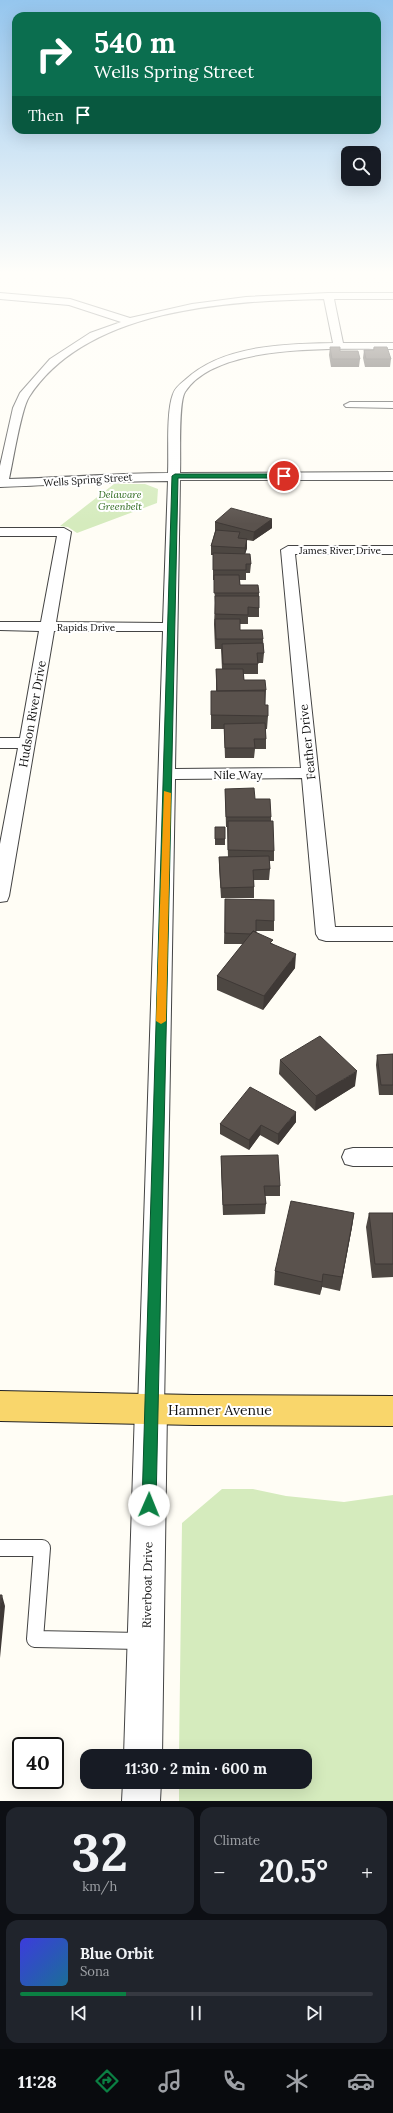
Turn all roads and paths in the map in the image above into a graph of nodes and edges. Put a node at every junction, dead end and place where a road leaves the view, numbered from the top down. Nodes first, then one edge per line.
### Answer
1 (57, 356) edge
2 (242, 356) edge
3 (350, 405) dead end
4 (393, 405) edge
5 (175, 476) junction
6 (393, 476) edge
7 (1, 484) edge
8 (0, 532) edge
9 (288, 550) joint
10 (393, 550) edge
11 (0, 626) edge
12 (47, 626) junction
13 (171, 627) junction
14 (0, 743) edge
15 (27, 743) junction
16 (167, 774) junction
17 (310, 774) junction
18 (0, 896) edge
19 (393, 934) edge
20 (353, 1157) dead end
21 (393, 1157) edge
22 (0, 1406) edge
23 (151, 1410) junction
24 (393, 1411) edge
25 (0, 1548) edge
26 (146, 1641) junction
27 (143, 1749) edge
28 (142, 1789) edge
29 (142, 1801) edge

1 - 7 street
2 - 5 street, Riverboat Drive
3 - 4 street
5 - 6 street, Wells Spring Street
5 - 7 street, Wells Spring Street
5 - 13 street, Riverboat Drive
8 - 12 street, Hudson River Drive
9 - 10 street, James River Drive
9 - 17 street, Feather Drive
11 - 12 street, Rapids Drive
12 - 13 street, Rapids Drive
12 - 15 street, Hudson River Drive
13 - 16 street, Riverboat Drive
14 - 15 street
15 - 18 street, Hudson River Drive
16 - 17 street, Nile Way
16 - 23 street, Riverboat Drive
17 - 19 street, Feather Drive
20 - 21 street
22 - 23 main road, Hamner Avenue
23 - 24 main road, Hamner Avenue
23 - 26 street, Riverboat Drive
25 - 26 lane
26 - 27 street, Riverboat Drive
28 - 29 street

